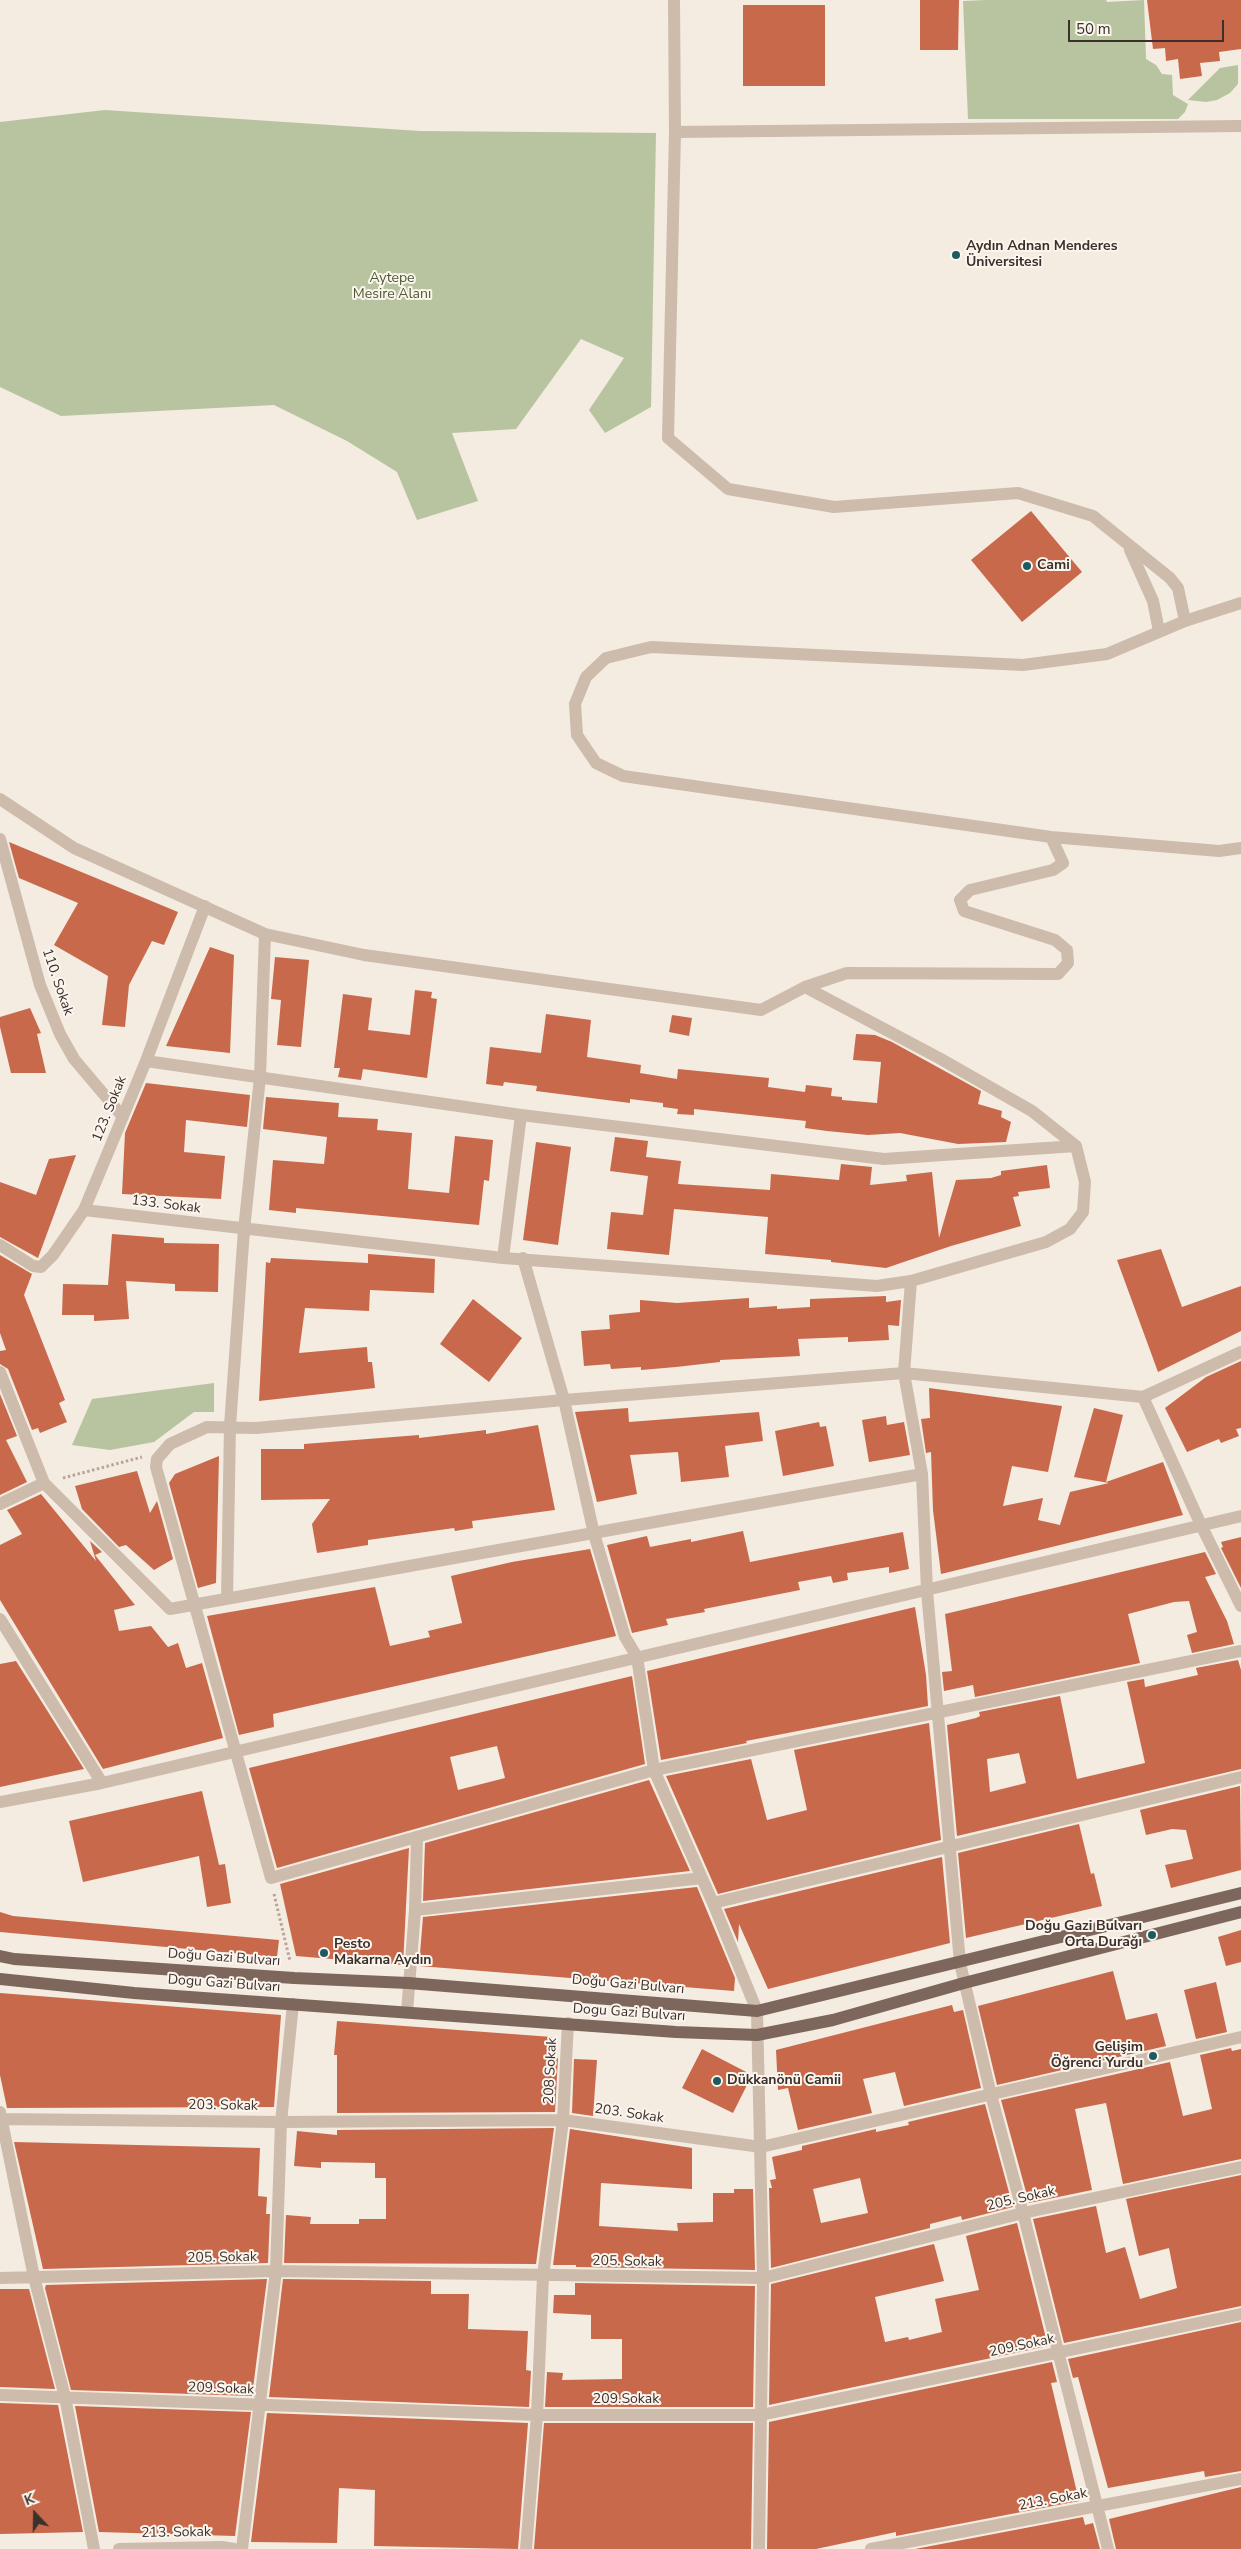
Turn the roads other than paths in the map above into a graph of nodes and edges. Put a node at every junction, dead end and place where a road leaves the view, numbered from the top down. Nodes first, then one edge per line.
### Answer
1 (674, 0) edge
2 (1241, 126) edge
3 (675, 132) junction
4 (1128, 546) junction
5 (1241, 603) edge
6 (1185, 621) junction
7 (1159, 631) junction
8 (0, 799) edge
9 (1051, 837) junction
10 (0, 839) edge
11 (1241, 848) edge
12 (205, 906) junction
13 (265, 934) junction
14 (805, 988) junction
15 (146, 1061) junction
16 (260, 1078) junction
17 (521, 1115) junction
18 (123, 1117) junction
19 (1076, 1146) junction
20 (84, 1210) junction
21 (244, 1230) junction
22 (0, 1245) edge
23 (503, 1258) junction
24 (522, 1258) junction
25 (911, 1281) junction
26 (1241, 1352) edge
27 (0, 1372) edge
28 (904, 1373) junction
29 (1143, 1398) junction
30 (564, 1400) junction
31 (230, 1426) junction
32 (922, 1474) junction
33 (44, 1483) junction
34 (0, 1504) edge
35 (1241, 1516) edge
36 (1201, 1525) junction
37 (594, 1534) junction
38 (927, 1591) junction
39 (228, 1599) junction
40 (195, 1605) junction
41 (1241, 1606) edge
42 (0, 1619) edge
43 (1241, 1650) edge
44 (637, 1657) junction
45 (938, 1712) junction
46 (236, 1751) junction
47 (654, 1770) junction
48 (1241, 1777) edge
49 (102, 1784) junction
50 (0, 1802) edge
51 (417, 1838) junction
52 (948, 1846) junction
53 (702, 1878) junction
54 (1241, 1893) edge
55 (713, 1903) junction
56 (415, 1910) junction
57 (1241, 1912) edge
58 (0, 1956) edge
59 (960, 1963) junction
60 (0, 1979) edge
61 (408, 1983) junction
62 (964, 1983) junction
63 (293, 2004) junction
64 (757, 2011) junction
65 (407, 2012) junction
66 (568, 2023) junction
67 (757, 2035) junction
68 (1241, 2037) edge
69 (991, 2094) junction
70 (0, 2117) edge
71 (563, 2120) junction
72 (282, 2122) junction
73 (761, 2147) junction
74 (1241, 2167) edge
75 (1023, 2213) junction
76 (276, 2272) junction
77 (543, 2276) junction
78 (34, 2277) junction
79 (0, 2278) edge
80 (763, 2278) junction
81 (1241, 2314) edge
82 (1057, 2354) junction
83 (0, 2395) edge
84 (65, 2397) junction
85 (258, 2406) junction
86 (537, 2415) junction
87 (761, 2415) junction
88 (1241, 2480) edge
89 (1097, 2507) junction
90 (94, 2549) edge
91 (119, 2549) edge
92 (234, 2549) edge
93 (242, 2549) edge
94 (526, 2549) edge
95 (759, 2549) edge
96 (871, 2549) edge
97 (1108, 2549) edge

1 - 3 street
2 - 3 street
3 - 4 street
4 - 6 street
4 - 7 street
5 - 6 street
6 - 7 street
7 - 9 street
8 - 12 street
9 - 11 street
9 - 14 street
10 - 18 street, 110. Sokak
12 - 13 street
12 - 15 street, 123. Sokak
13 - 14 street
13 - 16 street
14 - 19 street
15 - 16 street
15 - 18 street, 123. Sokak
16 - 17 street
16 - 21 street
17 - 19 street
17 - 23 street
18 - 20 street, 123. Sokak
19 - 25 street, 133. Sokak
20 - 21 street, 133. Sokak
20 - 22 street, 123. Sokak
21 - 23 street, 133. Sokak
21 - 31 street
23 - 24 street, 133. Sokak
24 - 25 street, 133. Sokak
24 - 30 street
25 - 28 street
26 - 29 street
27 - 33 street
28 - 29 street
28 - 30 street
28 - 32 street
29 - 36 street
30 - 31 street
30 - 37 street
31 - 39 street
31 - 40 street
32 - 37 street
32 - 38 street
33 - 34 street
33 - 40 street
35 - 36 street
36 - 38 street
36 - 41 street
37 - 39 street
37 - 44 street
38 - 44 street
38 - 45 street
39 - 40 street
40 - 46 street
42 - 49 street
43 - 45 street
44 - 46 street
44 - 47 street
45 - 47 street
45 - 52 street
46 - 49 street
46 - 51 street
47 - 51 street
47 - 53 street
48 - 52 street
49 - 50 street
51 - 56 street
52 - 55 street
52 - 59 street
53 - 55 street
53 - 56 street
54 - 59 main road, Doğu Gazi Bulvarı
55 - 64 street
56 - 61 street
57 - 62 main road, Dogu Gazi Bulvarı
58 - 61 main road, Doğu Gazi Bulvarı
59 - 62 street
59 - 64 main road, Doğu Gazi Bulvarı
60 - 63 main road, Dogu Gazi Bulvarı
61 - 64 main road, Doğu Gazi Bulvarı
61 - 65 street
62 - 67 main road, Dogu Gazi Bulvarı
62 - 69 street
63 - 65 main road, Dogu Gazi Bulvarı
63 - 72 street
64 - 67 street
65 - 66 main road, Dogu Gazi Bulvarı
66 - 67 main road, Dogu Gazi Bulvarı
66 - 71 street, 208 Sokak
67 - 73 street
68 - 69 street, 203. Sokak
69 - 73 street, 203. Sokak
69 - 75 street
70 - 72 street, 203. Sokak
70 - 78 street
71 - 72 street, 203. Sokak
71 - 73 street, 203. Sokak
71 - 77 street, 208 Sokak
72 - 76 street
73 - 80 street
74 - 75 street, 205. Sokak
75 - 80 street, 205. Sokak
75 - 82 street
76 - 77 street, 205. Sokak
76 - 78 street, 205. Sokak
76 - 85 street
77 - 80 street, 205. Sokak
77 - 86 street, 208 Sokak
78 - 79 street, 205. Sokak
78 - 84 street
80 - 87 street
81 - 82 street, 209.Sokak
82 - 87 street, 209.Sokak
82 - 89 street
83 - 84 street, 209.Sokak
84 - 85 street, 209.Sokak
84 - 90 street
85 - 86 street, 209.Sokak
85 - 93 street
86 - 87 street, 209.Sokak
86 - 94 street, 208 Sokak
87 - 95 street
88 - 89 street, 213. Sokak
89 - 96 street, 213. Sokak
89 - 97 street
91 - 92 street, 213. Sokak

